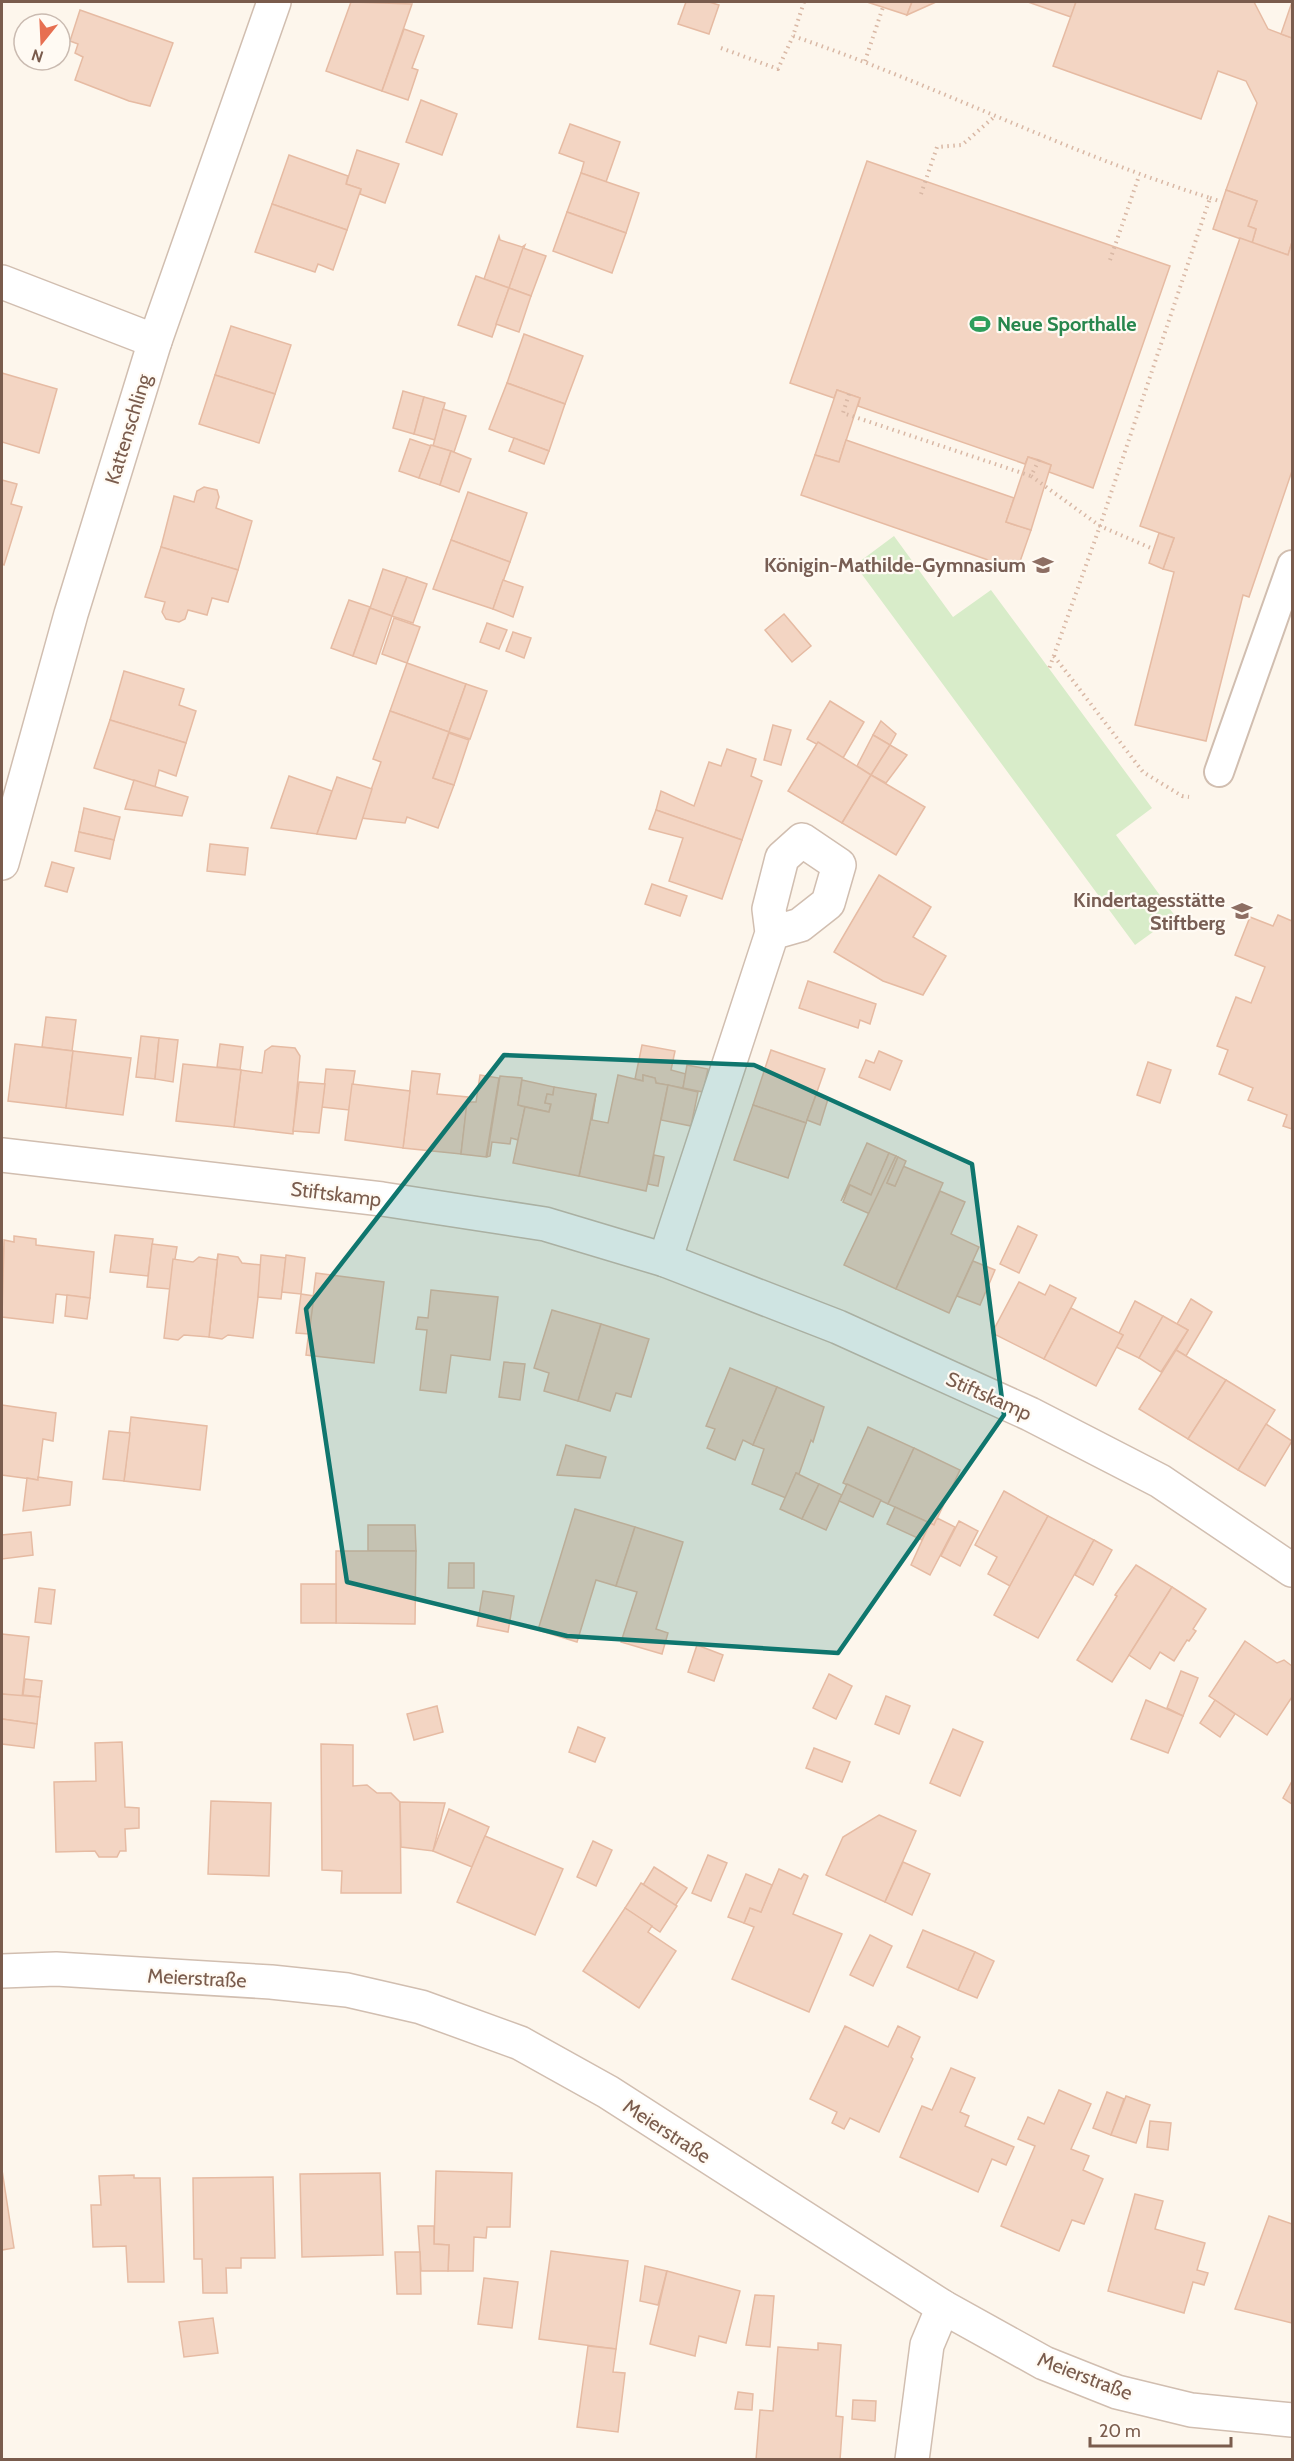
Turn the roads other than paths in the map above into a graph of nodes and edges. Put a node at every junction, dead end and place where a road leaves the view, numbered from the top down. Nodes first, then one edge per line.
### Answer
1 (274, 2) edge
2 (2, 282) edge
3 (155, 341) junction
4 (1293, 565) edge
5 (1219, 772) road end
6 (2, 863) edge
7 (772, 933) dead end
8 (2, 1155) edge
9 (665, 1260) junction
10 (1293, 1570) edge
11 (2, 1971) edge
12 (943, 2307) junction
13 (1293, 2420) edge
14 (912, 2460) edge

1 - 3 street, Kattenschling
2 - 3 street
3 - 6 street, Kattenschling
4 - 5 lane
7 - 9 street
8 - 9 street, Stiftskamp
9 - 10 street, Stiftskamp
11 - 12 street, Meierstraße
12 - 13 street, Meierstraße
12 - 14 street

